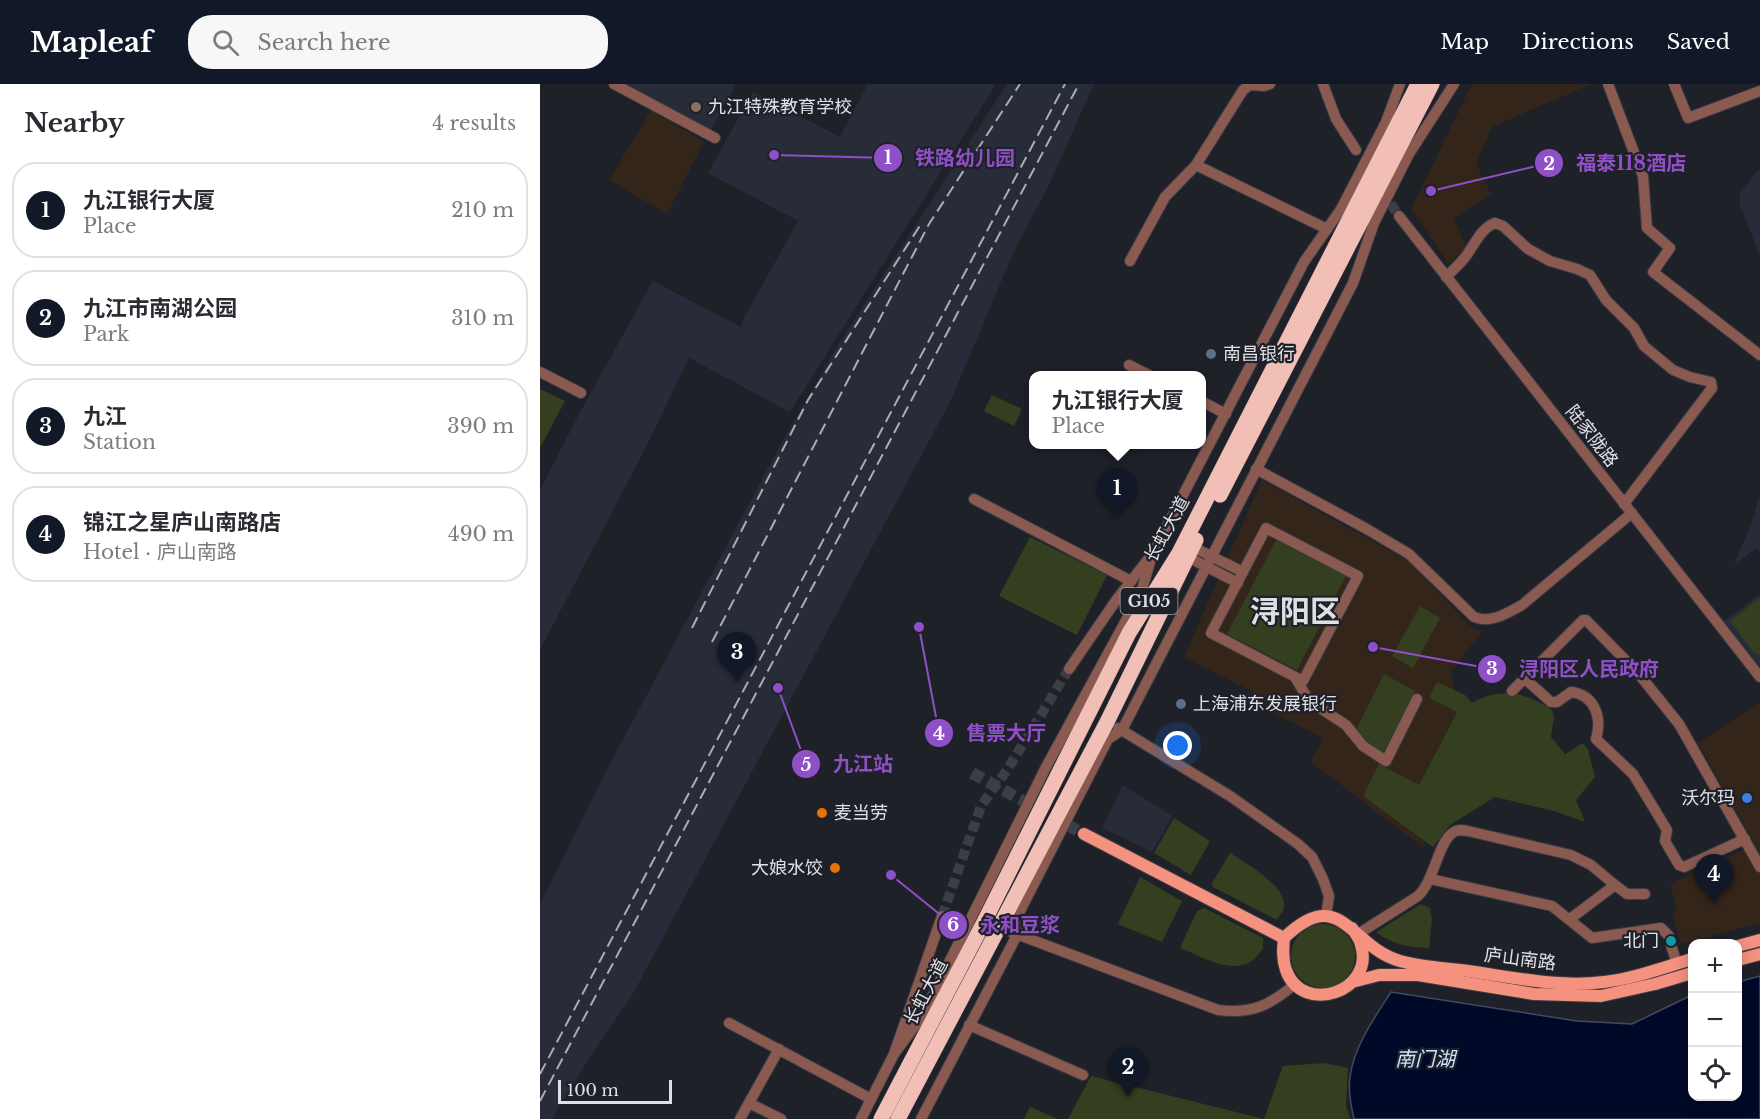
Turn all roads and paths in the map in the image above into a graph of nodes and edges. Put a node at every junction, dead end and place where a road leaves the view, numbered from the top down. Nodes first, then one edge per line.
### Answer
1 (614, 84) edge
2 (1270, 84) edge
3 (1323, 84) edge
4 (1400, 84) edge
5 (1418, 84) edge
6 (1432, 84) edge
7 (1454, 84) edge
8 (1608, 84) edge
9 (1674, 84) edge
10 (1760, 91) edge
11 (715, 138) dead end
12 (1356, 150) dead end
13 (1196, 165) junction
14 (1399, 216) tunnel mouth
15 (1327, 229) junction
16 (1130, 261) dead end
17 (1446, 277) junction
18 (1760, 355) edge
19 (1129, 364) dead end
20 (1143, 371) edge
21 (540, 372) edge
22 (581, 393) dead end
23 (1206, 404) edge
24 (1226, 414) junction
25 (1256, 469) junction
26 (974, 499) dead end
27 (1624, 504) junction
28 (1632, 513) junction
29 (1186, 550) junction
30 (1153, 553) junction
31 (1211, 556) junction
32 (1206, 567) junction
33 (1243, 572) junction
34 (1131, 581) junction
35 (1238, 583) junction
36 (1142, 591) junction
37 (1128, 633) junction
38 (1069, 669) tunnel mouth
39 (1294, 677) junction
40 (1760, 677) edge
41 (1524, 678) junction
42 (1512, 691) dead end
43 (1418, 699) dead end
44 (1107, 722) junction
45 (1122, 730) junction
46 (1084, 834) tunnel mouth
47 (1744, 839) junction
48 (1760, 867) edge
49 (1430, 879) junction
50 (1615, 885) junction
51 (1645, 894) dead end
52 (942, 916) tunnel mouth
53 (1326, 916) junction
54 (1570, 920) junction
55 (998, 927) junction
56 (1355, 931) junction
57 (1017, 935) junction
58 (1284, 938) junction
59 (1760, 940) edge
60 (1742, 945) edge
61 (1760, 954) edge
62 (1742, 959) edge
63 (1688, 960) edge
64 (1677, 964) junction
65 (1688, 974) edge
66 (1352, 982) junction
67 (1295, 984) junction
68 (729, 1023) dead end
69 (969, 1025) junction
70 (779, 1049) junction
71 (894, 1054) junction
72 (1083, 1075) dead end
73 (872, 1099) junction
74 (749, 1103) junction
75 (740, 1119) edge
76 (781, 1119) edge
77 (861, 1119) edge
78 (881, 1119) edge
79 (898, 1119) edge
80 (921, 1119) edge

1 - 11 street
2 - 13 street
3 - 12 street
4 - 15 street
5 - 29 highway, 长虹大道 / G105
6 - 29 highway, 长虹大道 / G105
7 - 25 street
8 - 18 street
9 - 10 street
13 - 15 street
13 - 16 street
14 - 17 street, 陆家陇路
15 - 24 street
17 - 27 street, 陆家陇路
17 - 27 street
19 - 20 street
21 - 22 street
23 - 24 street
24 - 30 street
25 - 28 street
25 - 31 street
26 - 34 street
27 - 28 street, 陆家陇路
28 - 40 street, 陆家陇路
29 - 31 street
29 - 32 street
29 - 37 highway, 长虹大道 / G105
29 - 44 highway, 长虹大道 / G105
30 - 34 street
30 - 36 street
31 - 32 street
31 - 33 street
32 - 35 street
32 - 45 street
33 - 35 street
33 - 39 street
34 - 38 street
35 - 39 street
36 - 37 street
36 - 71 street
37 - 78 highway, 长虹大道 / G105
39 - 43 street
41 - 42 street
41 - 47 street
41 - 47 street
44 - 45 street
44 - 55 highway, 长虹大道 / G105
45 - 53 street
45 - 57 street
46 - 58 main road
47 - 48 street
49 - 50 street
49 - 54 street
49 - 56 street
50 - 51 street
50 - 54 street
52 - 71 street
53 - 56 main road
53 - 58 main road
54 - 64 street
55 - 57 street
55 - 79 highway, 长虹大道 / G105
56 - 64 main road, 庐山南路
56 - 66 main road
57 - 67 street
57 - 69 street
58 - 67 main road
59 - 60 main road
61 - 62 main road
63 - 64 main road, 庐山南路
65 - 66 main road, 庐山南路
66 - 67 main road
68 - 70 street
69 - 72 street
69 - 80 street
70 - 73 street
70 - 74 street
71 - 73 street
73 - 77 street
74 - 75 street
74 - 76 street

